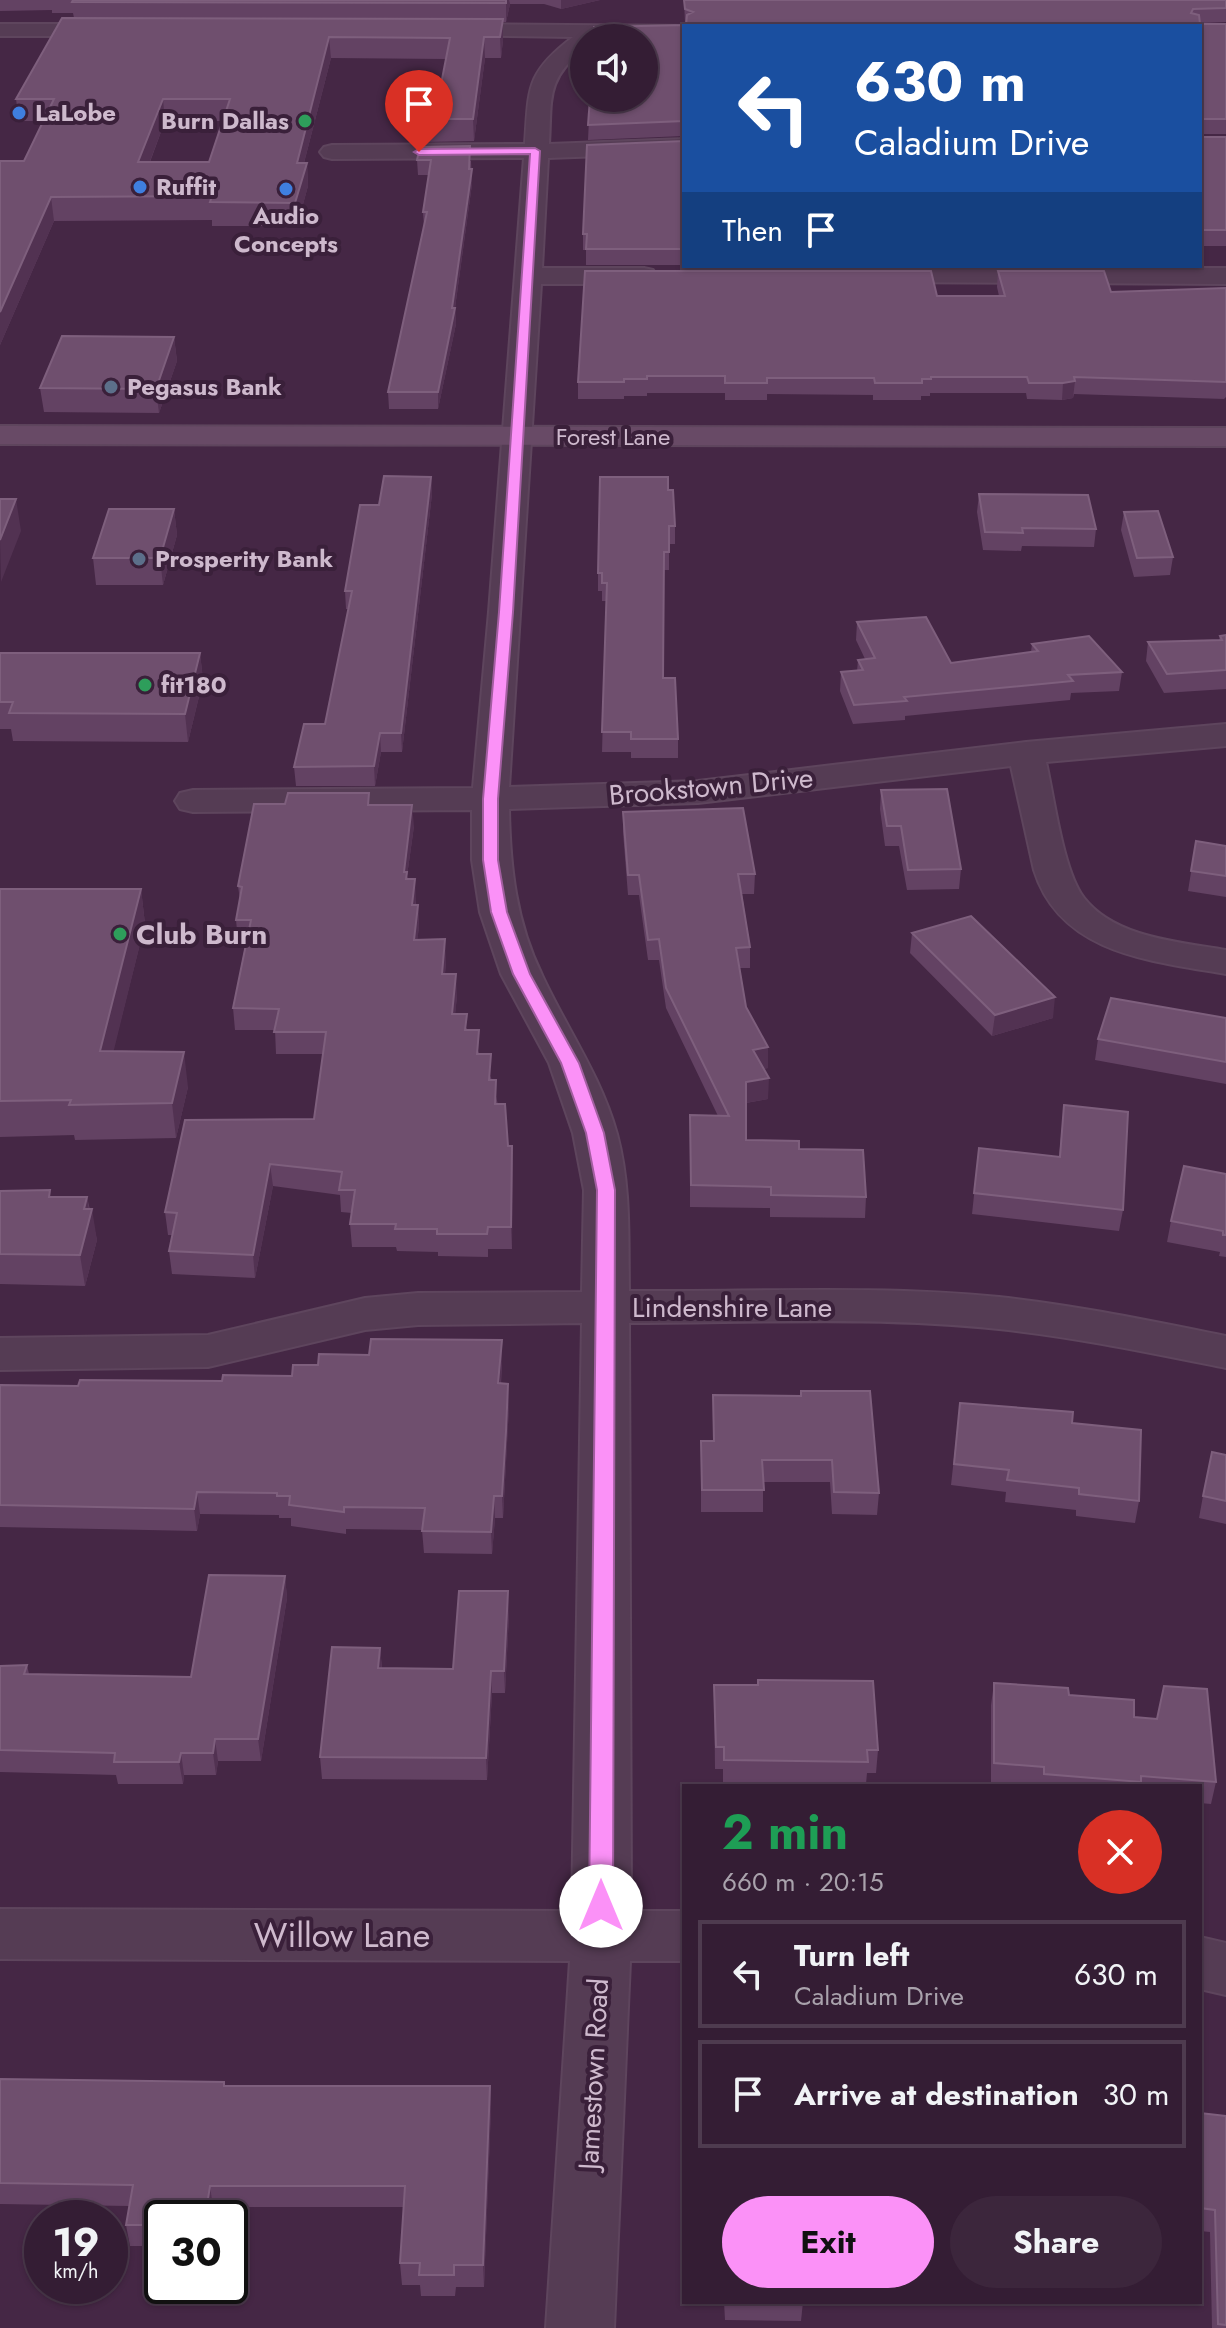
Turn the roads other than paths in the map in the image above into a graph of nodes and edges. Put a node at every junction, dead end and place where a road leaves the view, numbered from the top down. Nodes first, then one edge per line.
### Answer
1 (627, 8) dead end
2 (605, 24) edge
3 (0, 30) edge
4 (137, 30) edge
5 (422, 30) edge
6 (682, 31) edge
7 (658, 32) edge
8 (570, 35) edge
9 (570, 51) edge
10 (682, 146) edge
11 (535, 151) junction
12 (332, 152) dead end
13 (526, 276) junction
14 (669, 276) edge
15 (844, 276) edge
16 (1226, 276) edge
17 (0, 435) edge
18 (1226, 437) edge
19 (216, 450) junction
20 (516, 450) junction
21 (1104, 451) junction
22 (0, 463) edge
23 (1226, 465) edge
24 (1226, 735) edge
25 (1026, 753) junction
26 (490, 799) junction
27 (193, 801) dead end
28 (1226, 962) edge
29 (607, 1307) junction
30 (1226, 1352) edge
31 (0, 1354) edge
32 (0, 1934) edge
33 (601, 1936) junction
34 (682, 1936) edge
35 (1202, 1963) edge
36 (1226, 1969) edge
37 (580, 2328) edge

1 - 2 street, Jamestown Road
3 - 4 street
5 - 8 street
6 - 7 street
9 - 11 street, Jamestown Road
10 - 11 street
11 - 12 street
11 - 13 street, Jamestown Road
13 - 14 street
13 - 20 street, Jamestown Road
15 - 16 street
17 - 19 main road, Forest Lane
18 - 21 main road, Forest Lane
19 - 20 main road, Forest Lane
19 - 22 main road, Forest Lane
20 - 21 main road, Forest Lane
20 - 26 street, Jamestown Road
21 - 23 main road, Forest Lane
24 - 25 street, Brookstown Drive
25 - 26 street, Brookstown Drive
25 - 28 street
26 - 27 street, Brookstown Drive
26 - 29 street, Jamestown Road
29 - 30 street, Lindenshire Lane
29 - 31 street, Lindenshire Lane
29 - 33 street, Jamestown Road
32 - 33 street, Willow Lane
33 - 34 street, Willow Lane
33 - 37 street, Jamestown Road
35 - 36 street

